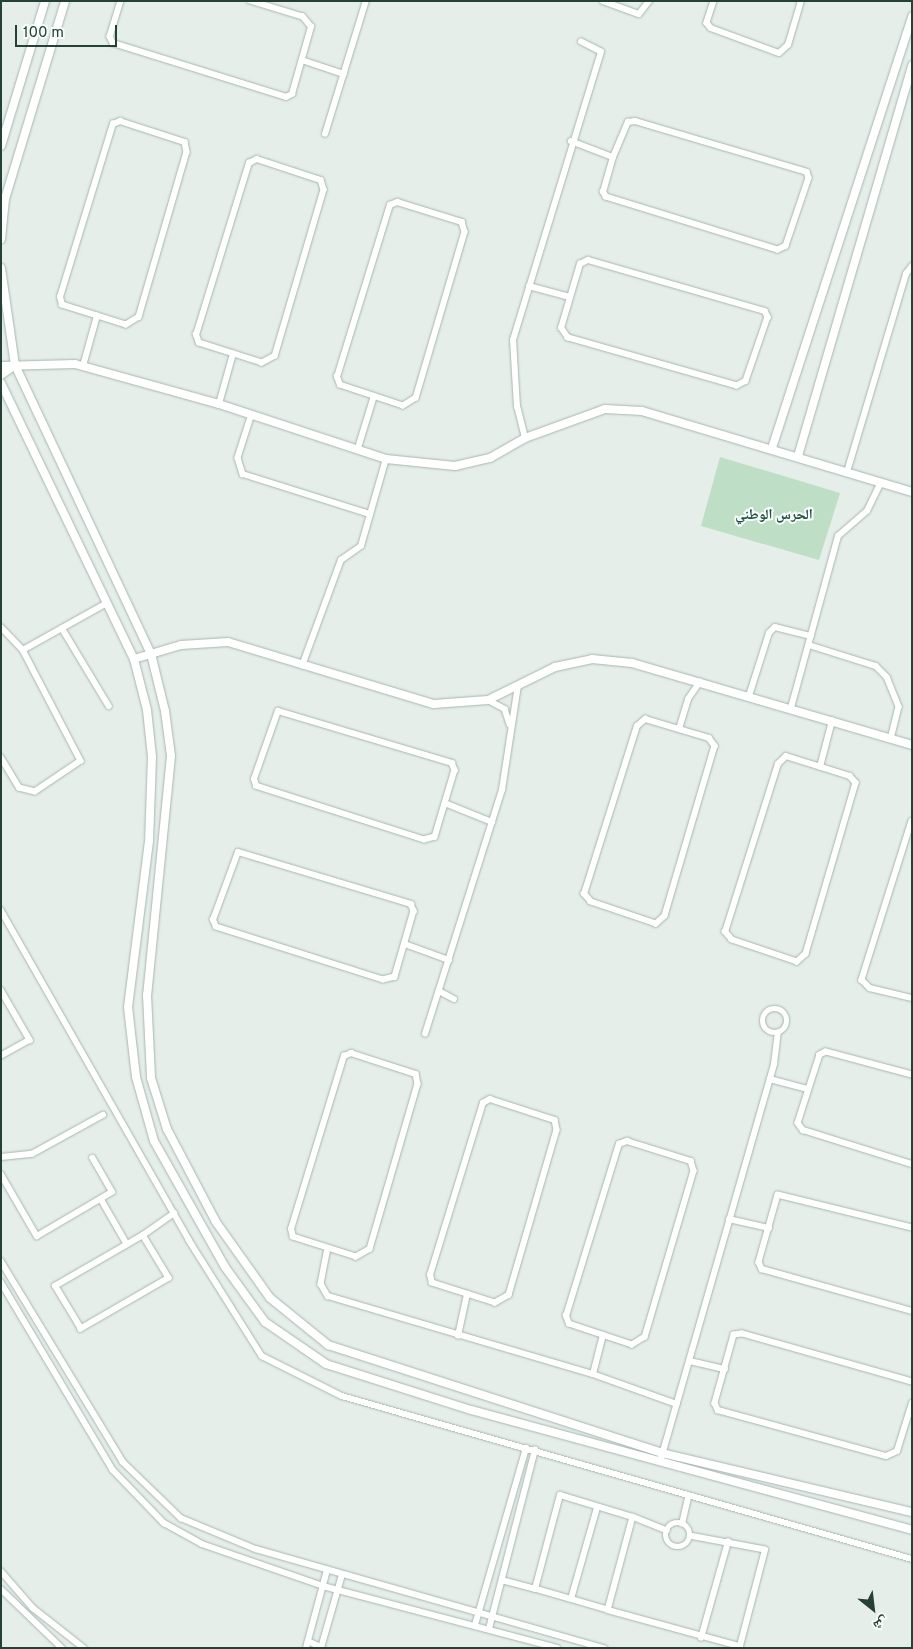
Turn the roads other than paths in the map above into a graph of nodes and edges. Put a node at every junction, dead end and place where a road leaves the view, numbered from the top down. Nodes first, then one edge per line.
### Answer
1 (45, 1) edge
2 (65, 1) edge
3 (121, 1) edge
4 (250, 1) edge
5 (366, 1) edge
6 (603, 1) edge
7 (649, 1) edge
8 (714, 1) edge
9 (801, 1) edge
10 (911, 20) edge
11 (581, 42) dead end
12 (302, 60) junction
13 (912, 65) edge
14 (344, 74) junction
15 (325, 134) dead end
16 (570, 141) junction
17 (1, 146) edge
18 (613, 157) junction
19 (1, 239) edge
20 (912, 266) edge
21 (1, 268) edge
22 (528, 286) junction
23 (570, 297) junction
24 (97, 316) junction
25 (233, 354) junction
26 (15, 365) junction
27 (1, 366) edge
28 (83, 366) junction
29 (1, 375) edge
30 (1, 384) edge
31 (374, 396) junction
32 (219, 404) junction
33 (252, 414) junction
34 (526, 438) junction
35 (358, 448) junction
36 (772, 448) junction
37 (798, 456) junction
38 (386, 459) junction
39 (847, 472) junction
40 (881, 482) junction
41 (912, 492) edge
42 (370, 514) junction
43 (107, 603) junction
44 (1, 627) edge
45 (62, 628) junction
46 (811, 636) junction
47 (808, 645) junction
48 (22, 650) junction
49 (151, 654) junction
50 (134, 659) junction
51 (302, 666) junction
52 (700, 682) junction
53 (518, 686) junction
54 (748, 696) junction
55 (488, 700) junction
56 (109, 706) dead end
57 (791, 708) junction
58 (832, 721) junction
59 (512, 728) junction
60 (678, 729) junction
61 (891, 739) junction
62 (912, 745) edge
63 (1, 758) edge
64 (820, 767) junction
65 (445, 803) junction
66 (912, 821) edge
67 (492, 822) junction
68 (1, 910) edge
69 (405, 944) junction
70 (448, 960) junction
71 (1, 990) edge
72 (439, 991) junction
73 (912, 998) edge
74 (454, 999) dead end
75 (778, 1032) junction
76 (425, 1034) dead end
77 (1, 1056) edge
78 (912, 1075) edge
79 (770, 1079) junction
80 (808, 1090) junction
81 (103, 1115) dead end
82 (1, 1158) edge
83 (92, 1158) dead end
84 (912, 1164) edge
85 (2, 1177) edge
86 (101, 1199) junction
87 (174, 1214) junction
88 (729, 1219) junction
89 (769, 1228) junction
90 (912, 1228) edge
91 (143, 1235) junction
92 (127, 1244) junction
93 (328, 1248) junction
94 (1, 1260) edge
95 (1, 1282) edge
96 (467, 1294) junction
97 (912, 1310) edge
98 (603, 1335) junction
99 (458, 1336) junction
100 (690, 1361) junction
101 (725, 1369) junction
102 (593, 1374) junction
103 (912, 1382) edge
104 (912, 1403) edge
105 (677, 1404) junction
106 (526, 1448) junction
107 (535, 1450) junction
108 (662, 1453) junction
109 (660, 1462) junction
110 (688, 1498) junction
111 (596, 1508) junction
112 (912, 1512) edge
113 (633, 1517) junction
114 (682, 1524) junction
115 (912, 1530) edge
116 (668, 1531) junction
117 (690, 1536) junction
118 (728, 1542) junction
119 (912, 1559) edge
120 (1, 1570) edge
121 (327, 1570) junction
122 (342, 1575) junction
123 (502, 1580) junction
124 (322, 1586) junction
125 (1, 1589) edge
126 (535, 1589) junction
127 (337, 1590) junction
128 (571, 1599) junction
129 (608, 1610) junction
130 (478, 1613) junction
131 (492, 1616) junction
132 (475, 1625) junction
133 (489, 1629) junction
134 (701, 1638) junction
135 (307, 1644) edge
136 (62, 1648) edge
137 (84, 1648) edge
138 (321, 1648) edge
139 (557, 1648) edge
140 (604, 1648) edge

1 - 17 street
2 - 19 street
3 - 12 street
4 - 12 street
5 - 14 street
6 - 7 street
8 - 9 street
10 - 36 street
11 - 16 street
12 - 14 street
13 - 37 street
14 - 15 street
16 - 18 street
16 - 22 street
18 - 18 street
20 - 39 street
21 - 26 street
22 - 23 street
22 - 34 street
23 - 23 street
24 - 24 street
24 - 28 street
25 - 25 street
25 - 32 street
26 - 27 street
26 - 28 street
26 - 29 street
26 - 49 street
28 - 32 street
30 - 43 street
31 - 31 street
31 - 35 street
32 - 33 street
33 - 35 street
33 - 42 street
34 - 36 street
34 - 38 street
35 - 38 street
36 - 37 street
37 - 39 street
38 - 42 street
39 - 40 street
40 - 41 street
40 - 46 street
42 - 51 street
43 - 45 street
43 - 50 street
44 - 48 street
45 - 48 street
45 - 56 street
46 - 47 street
46 - 54 street
47 - 57 street
47 - 61 street
48 - 63 street
49 - 50 street
49 - 51 street
49 - 108 street
50 - 109 street
51 - 55 street
52 - 53 street
52 - 54 street
52 - 60 street
53 - 55 street
53 - 59 street
54 - 57 street
55 - 59 street
57 - 58 street
58 - 61 street
58 - 64 street
59 - 67 street
60 - 60 street
61 - 62 street
64 - 64 street
65 - 65 street
65 - 67 street
66 - 73 street
67 - 70 street
68 - 87 street
69 - 69 street
69 - 70 street
70 - 72 street
71 - 77 street
72 - 74 street
72 - 76 street
75 - 75 street
75 - 79 street
78 - 80 street
79 - 80 street
79 - 88 street
80 - 84 street
81 - 82 street
83 - 86 street
85 - 86 street
86 - 92 street
87 - 91 street
87 - 106 street
88 - 89 street
88 - 100 street
89 - 90 street
89 - 97 street
91 - 92 street
91 - 92 street
93 - 93 street
93 - 99 street
94 - 121 street
95 - 124 street
96 - 96 street
96 - 99 street
98 - 98 street
98 - 102 street
99 - 102 street
100 - 101 street
100 - 105 street
101 - 103 street
101 - 104 street
102 - 105 street
105 - 108 street
106 - 107 street
106 - 130 street
107 - 110 street
107 - 123 street
108 - 109 street
108 - 112 street
109 - 115 street
110 - 114 street
110 - 119 street
111 - 113 street
111 - 126 street
111 - 128 street
113 - 116 street
113 - 129 street
114 - 116 street
114 - 117 street
116 - 117 street
117 - 118 street
118 - 134 street
118 - 134 street
120 - 137 street
121 - 122 street
121 - 124 street
122 - 127 street
122 - 130 street
123 - 126 street
123 - 131 street
124 - 127 street
124 - 135 street
125 - 136 street
126 - 128 street
127 - 132 street
127 - 138 street
128 - 129 street
129 - 134 street
130 - 131 street
130 - 132 street
131 - 133 street
131 - 140 street
132 - 133 street
133 - 139 street
135 - 138 street

